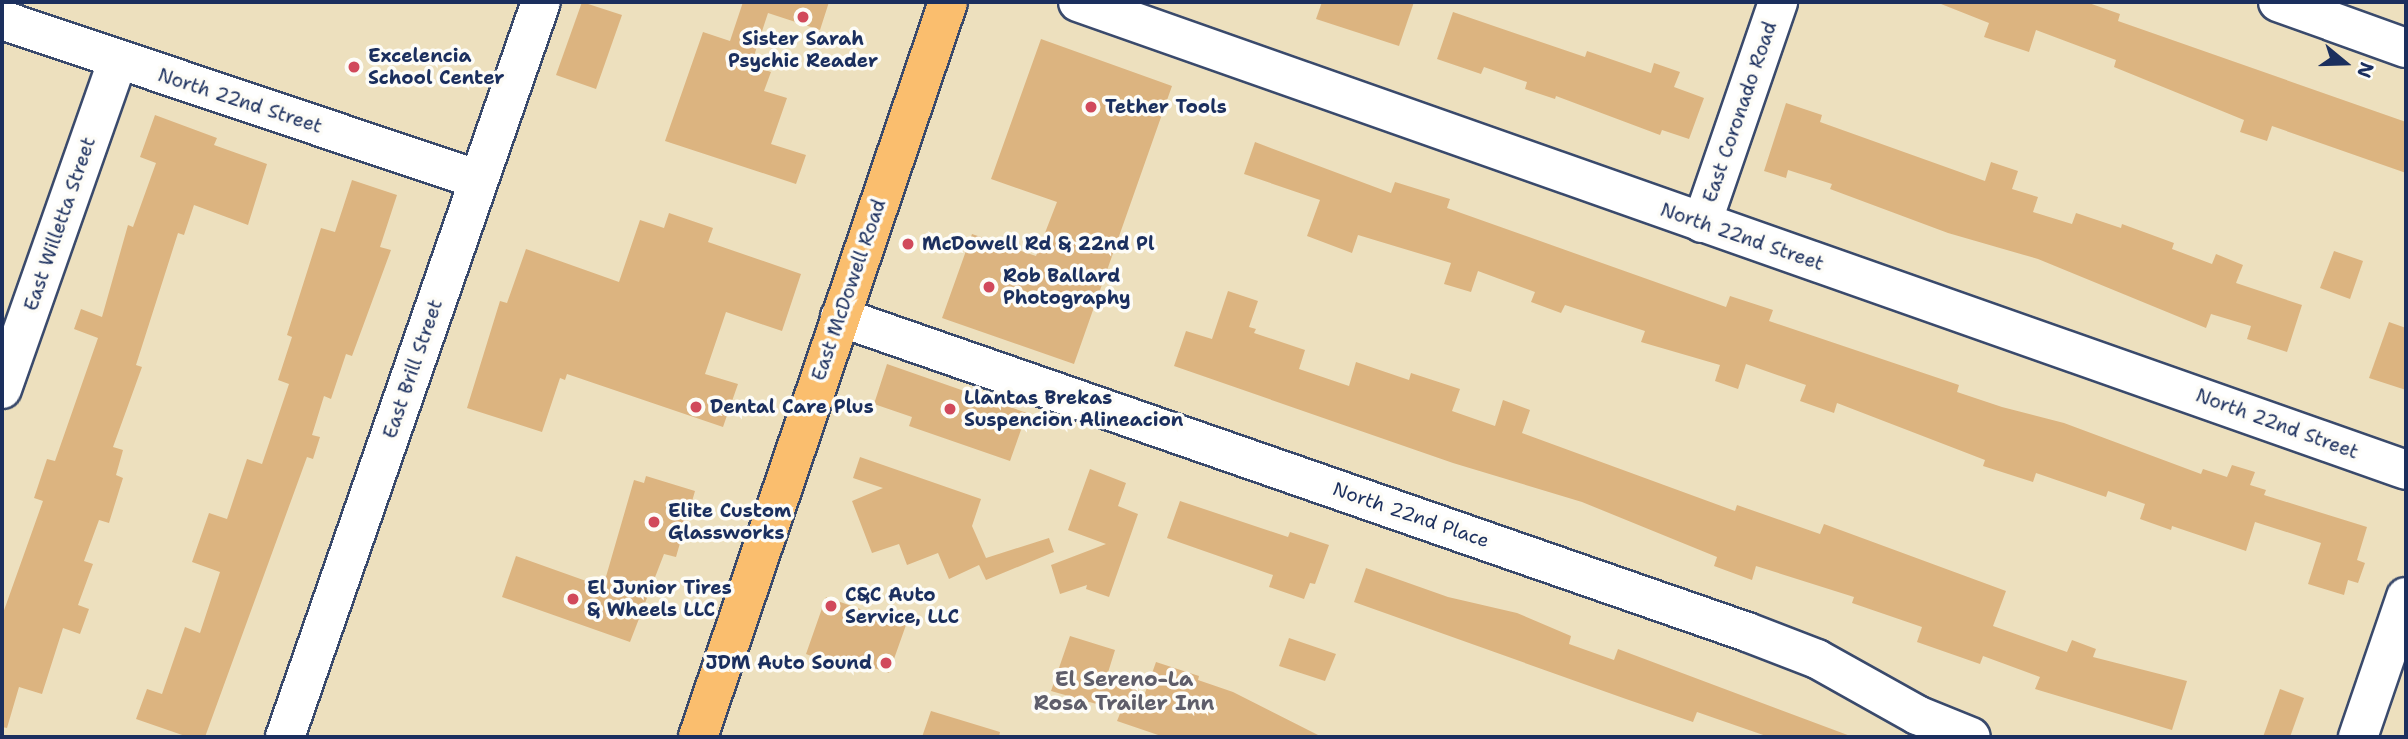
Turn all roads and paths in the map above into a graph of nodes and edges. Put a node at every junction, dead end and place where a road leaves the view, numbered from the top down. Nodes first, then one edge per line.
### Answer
1 (541, 2) edge
2 (948, 2) edge
3 (1078, 2) edge
4 (1778, 2) edge
5 (2278, 2) edge
6 (2, 20) edge
7 (2406, 48) edge
8 (118, 60) junction
9 (478, 180) junction
10 (1702, 223) junction
11 (840, 317) junction
12 (2, 388) edge
13 (2406, 470) edge
14 (2406, 597) edge
15 (285, 737) edge
16 (698, 737) edge
17 (1971, 737) edge
18 (2358, 737) edge

1 - 9 street, East Brill Street
2 - 11 main road, East McDowell Road
3 - 10 street, North 22nd Street
4 - 10 street, East Coronado Road
5 - 7 street
6 - 8 street, North 22nd Street
8 - 9 street, North 22nd Street
8 - 12 street, East Willetta Street
9 - 15 street, East Brill Street
10 - 13 street, North 22nd Street
11 - 16 main road, East McDowell Road
11 - 17 street, North 22nd Place
14 - 18 street

